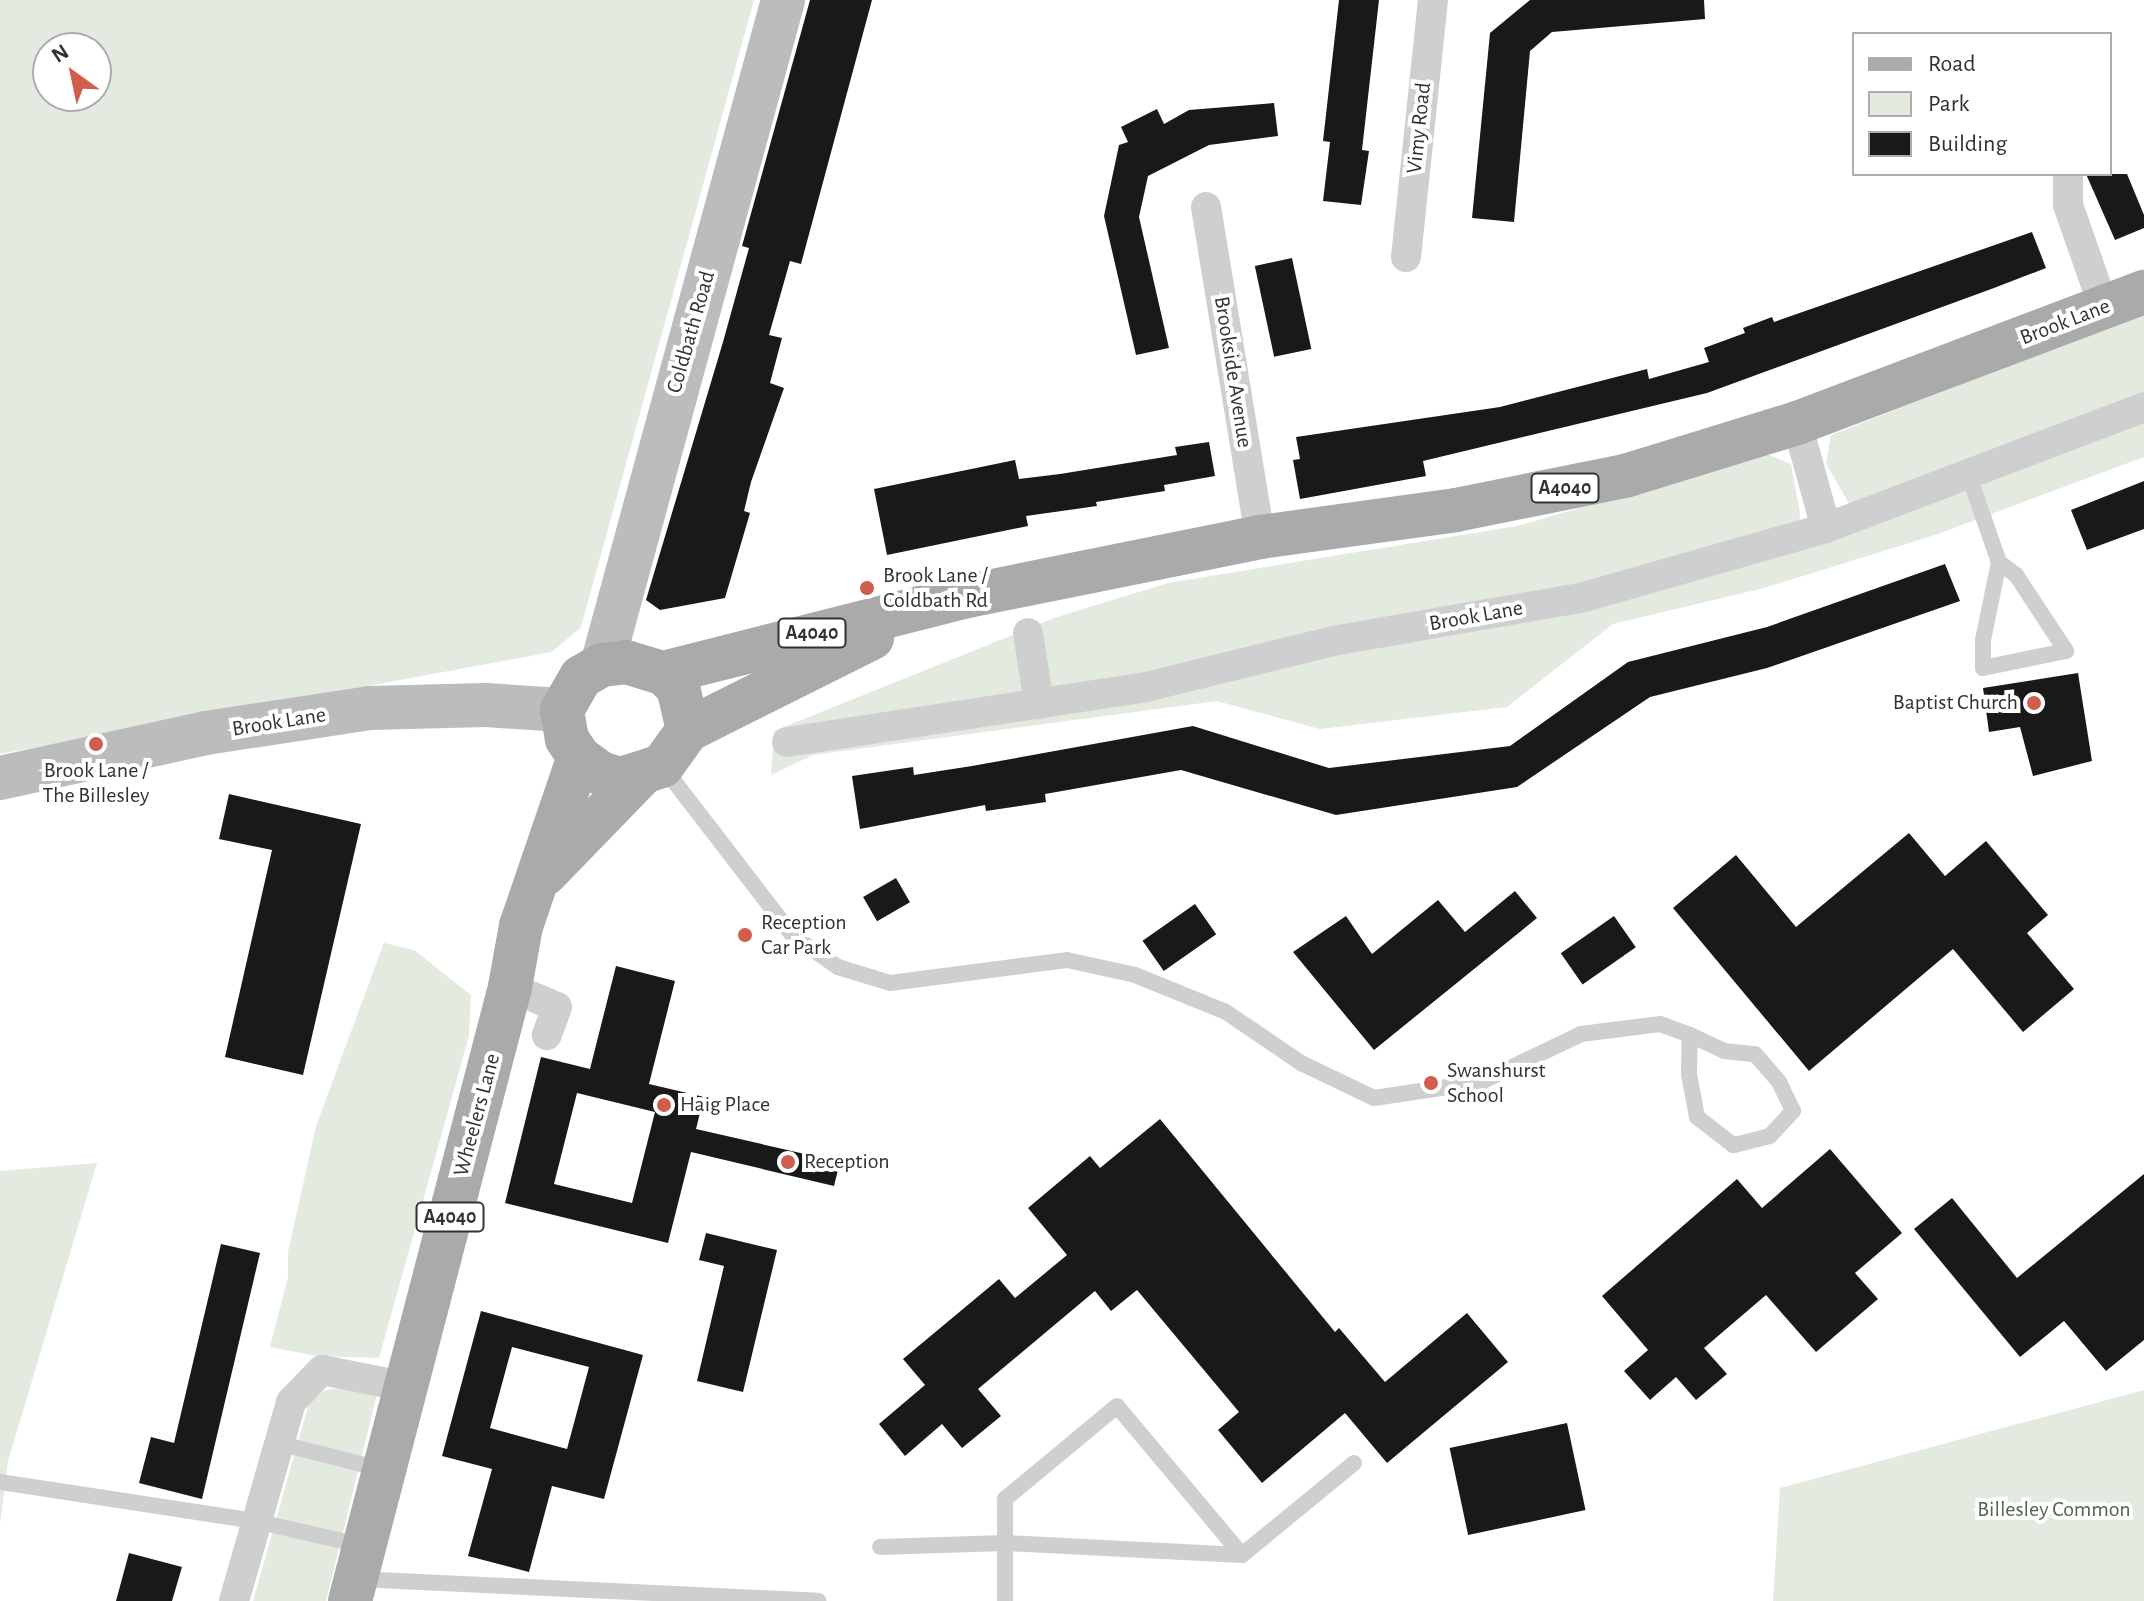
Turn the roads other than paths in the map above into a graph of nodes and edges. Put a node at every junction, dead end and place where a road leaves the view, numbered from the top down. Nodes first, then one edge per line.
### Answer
1 (783, 0) edge
2 (1433, 0) edge
3 (2068, 176) edge
4 (1206, 207) dead end
5 (1406, 257) dead end
6 (2144, 292) edge
7 (2104, 308) junction
8 (2144, 407) edge
9 (1797, 423) junction
10 (1969, 476) junction
11 (1826, 528) junction
12 (1260, 537) junction
13 (1999, 562) junction
14 (963, 597) junction
15 (1028, 633) dead end
16 (602, 665) junction
17 (663, 673) junction
18 (1039, 704) junction
19 (562, 710) junction
20 (688, 730) junction
21 (787, 742) dead end
22 (579, 757) junction
23 (652, 771) junction
24 (0, 778) edge
25 (532, 888) junction
26 (510, 987) junction
27 (547, 1035) dead end
28 (1690, 1035) junction
29 (407, 1387) junction
30 (278, 1443) junction
31 (1354, 1463) dead end
32 (385, 1470) junction
33 (0, 1482) edge
34 (255, 1521) junction
35 (1005, 1543) junction
36 (880, 1547) dead end
37 (1242, 1555) junction
38 (357, 1575) edge
39 (234, 1601) edge
40 (818, 1601) edge
41 (1005, 1601) edge

1 - 16 main road, Coldbath Road
2 - 5 street, Vimy Road
3 - 7 street
4 - 12 street, Brookside Avenue
6 - 7 main road, Brook Lane / A4040
7 - 9 main road, Brook Lane / A4040
8 - 10 street, Brook Lane
9 - 11 street
9 - 12 main road, Brook Lane / A4040
10 - 11 street, Brook Lane
10 - 13 lane
11 - 18 street, Brook Lane
12 - 14 main road, Brook Lane / A4040
13 - 13 lane
14 - 17 main road, Brook Lane / A4040
14 - 20 main road, Brook Lane / A4040
15 - 18 street
16 - 17 main road
16 - 19 main road
17 - 20 main road
18 - 21 street, Brook Lane
19 - 22 main road
19 - 24 main road, Brook Lane
20 - 23 main road
22 - 23 main road
22 - 25 main road, Wheelers Lane / A4040
23 - 25 main road
23 - 28 lane
25 - 26 main road, Wheelers Lane / A4040
26 - 27 street
26 - 29 main road, Wheelers Lane / A4040
28 - 28 lane
29 - 30 street
29 - 32 main road, Wheelers Lane / A4040
30 - 32 lane
30 - 34 street
31 - 37 lane
32 - 38 main road, Wheelers Lane / A4040
33 - 34 lane
34 - 38 lane
34 - 39 street
35 - 36 lane
35 - 37 lane
35 - 37 lane
35 - 41 lane
38 - 40 lane

